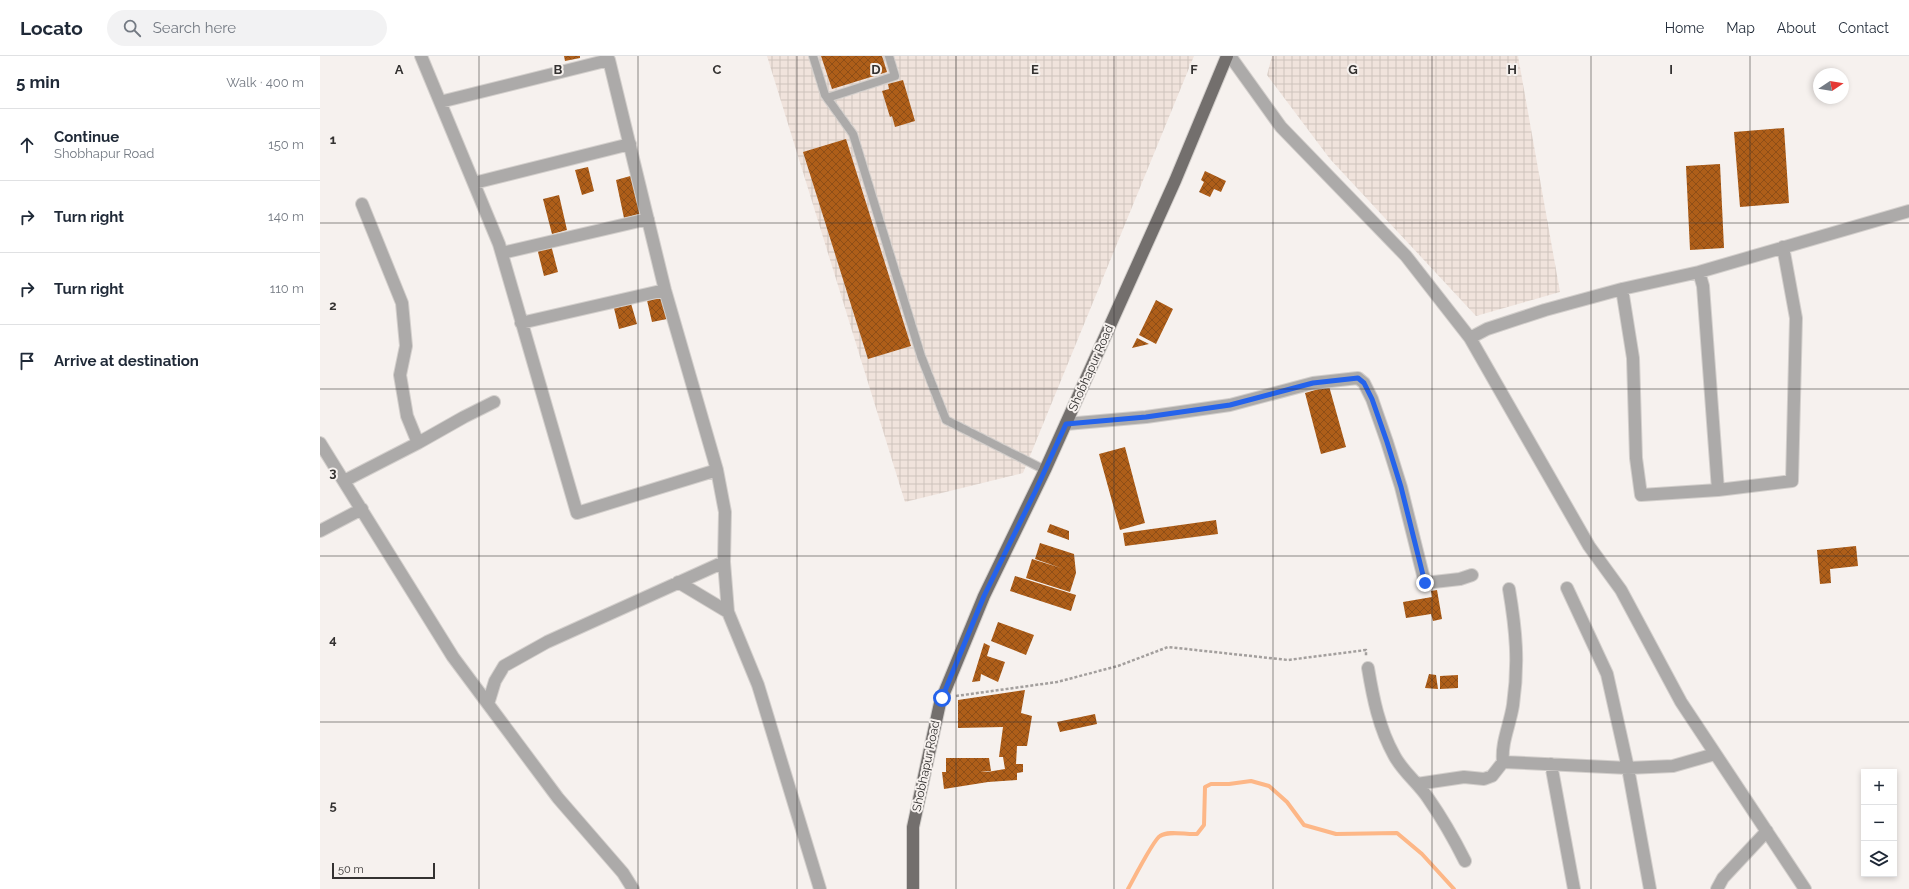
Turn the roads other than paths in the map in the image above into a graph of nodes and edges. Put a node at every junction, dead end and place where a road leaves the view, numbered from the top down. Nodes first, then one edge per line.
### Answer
1 (421, 56) edge
2 (813, 56) edge
3 (889, 56) edge
4 (1229, 56) edge
5 (827, 98) junction
6 (440, 102) junction
7 (630, 144) junction
8 (474, 183) junction
9 (362, 204) dead end
10 (1909, 211) edge
11 (648, 220) junction
12 (1783, 247) junction
13 (502, 253) junction
14 (1699, 272) junction
15 (1622, 289) junction
16 (665, 290) junction
17 (521, 323) junction
18 (1470, 338) junction
19 (494, 402) dead end
20 (1066, 424) junction
21 (320, 443) edge
22 (418, 443) junction
23 (717, 470) junction
24 (1046, 470) junction
25 (344, 481) junction
26 (1718, 490) junction
27 (362, 509) junction
28 (320, 531) edge
29 (724, 562) junction
30 (1472, 575) dead end
31 (678, 582) junction
32 (1567, 588) dead end
33 (1509, 589) dead end
34 (728, 612) junction
35 (1368, 668) road end
36 (488, 704) junction
37 (1715, 754) junction
38 (1503, 762) junction
39 (1551, 764) junction
40 (1628, 768) junction
41 (1417, 784) junction
42 (1767, 830) junction
43 (1465, 861) dead end
44 (633, 889) edge
45 (820, 889) edge
46 (913, 889) edge
47 (1574, 889) edge
48 (1650, 889) edge
49 (1716, 889) edge
50 (1806, 889) edge

1 - 6 street
2 - 5 lane
3 - 5 lane
4 - 18 street
4 - 20 main road, Shobhapur Road
5 - 24 lane
6 - 7 street
6 - 8 street
7 - 8 street
7 - 11 street
8 - 13 street
9 - 22 street
10 - 12 street
11 - 13 street
11 - 16 street
12 - 14 street
12 - 26 street
13 - 17 street
14 - 15 street
14 - 26 street
15 - 18 street
15 - 26 street
16 - 17 street
16 - 23 street
17 - 23 street
18 - 37 street
19 - 22 street
20 - 24 main road, Shobhapur Road
20 - 30 street
21 - 25 street
22 - 25 street
23 - 29 street
24 - 46 main road, Shobhapur Road
25 - 27 street
27 - 28 street
27 - 36 street
29 - 31 street
29 - 34 street
31 - 34 street
31 - 36 street
32 - 40 street
33 - 38 street
34 - 45 street
35 - 41 street
36 - 44 street
37 - 40 street
37 - 42 street
38 - 39 street
38 - 41 street
39 - 40 street
39 - 47 street
40 - 48 street
41 - 43 street
42 - 49 street
42 - 50 street

